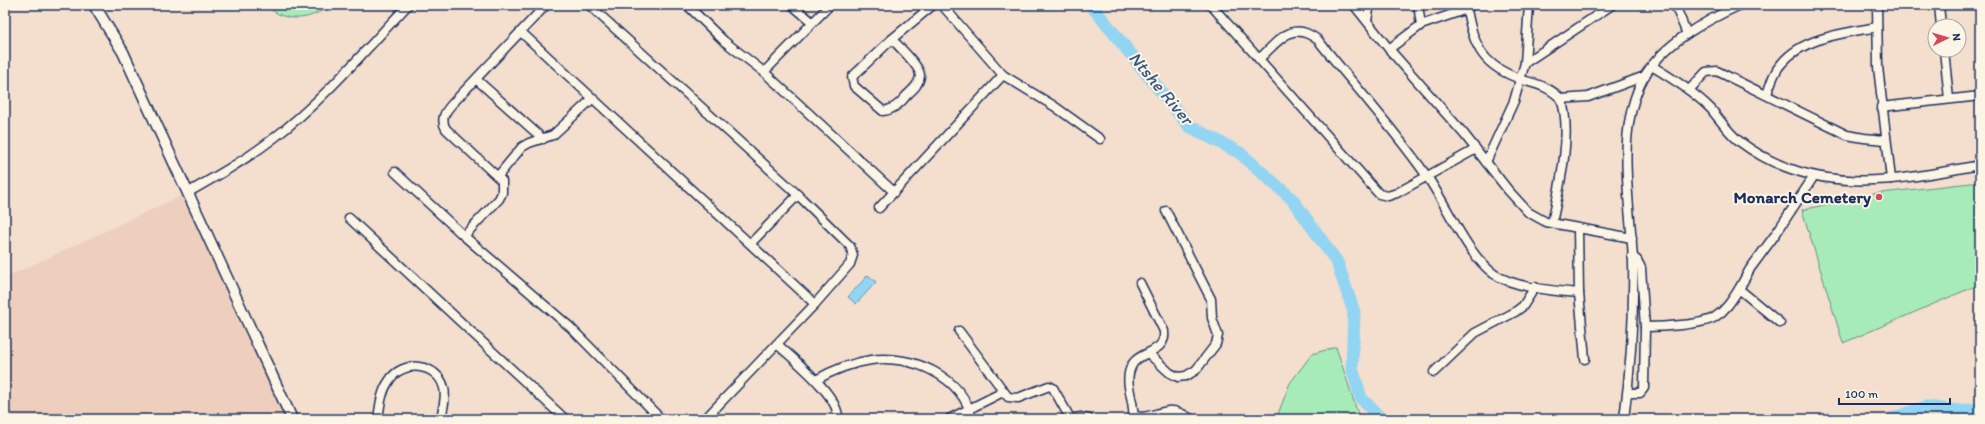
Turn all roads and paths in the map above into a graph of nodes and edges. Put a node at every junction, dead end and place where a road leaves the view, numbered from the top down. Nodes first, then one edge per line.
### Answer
1 (94, 5) edge
2 (408, 5) edge
3 (546, 5) edge
4 (589, 5) edge
5 (687, 5) edge
6 (792, 5) edge
7 (830, 5) edge
8 (932, 5) edge
9 (942, 5) edge
10 (1211, 5) edge
11 (1354, 5) edge
12 (1370, 5) edge
13 (1418, 5) edge
14 (1530, 5) edge
15 (1675, 5) edge
16 (1740, 5) edge
17 (1877, 5) edge
18 (1939, 5) edge
19 (1468, 6) edge
20 (1605, 6) edge
21 (1940, 18) edge
22 (1367, 20) junction
23 (812, 22) junction
24 (1421, 25) junction
25 (1877, 27) junction
26 (521, 32) junction
27 (1687, 34) junction
28 (892, 39) junction
29 (1389, 49) junction
30 (1945, 58) edge
31 (1259, 59) junction
32 (1525, 63) junction
33 (1652, 66) junction
34 (764, 72) junction
35 (1003, 75) junction
36 (1645, 76) junction
37 (1520, 79) junction
38 (477, 80) junction
39 (1689, 90) junction
40 (1767, 94) junction
41 (1980, 96) edge
42 (592, 99) junction
43 (1561, 99) junction
44 (1949, 99) junction
45 (1881, 108) junction
46 (543, 139) junction
47 (1100, 140) dead end
48 (1885, 140) junction
49 (1476, 149) junction
50 (1486, 162) junction
51 (1980, 165) edge
52 (395, 172) dead end
53 (498, 176) junction
54 (1427, 176) junction
55 (1814, 176) junction
56 (1890, 180) junction
57 (894, 192) junction
58 (187, 193) junction
59 (798, 195) junction
60 (878, 208) dead end
61 (1166, 211) dead end
62 (349, 218) dead end
63 (1552, 223) junction
64 (1578, 228) junction
65 (464, 236) junction
66 (1632, 238) junction
67 (751, 243) junction
68 (1632, 256) junction
69 (1140, 283) dead end
70 (1535, 287) junction
71 (1739, 289) junction
72 (1579, 293) junction
73 (815, 304) junction
74 (1780, 323) dead end
75 (1645, 327) junction
76 (959, 331) dead end
77 (777, 344) junction
78 (1148, 354) junction
79 (1585, 359) dead end
80 (1434, 372) dead end
81 (816, 380) junction
82 (1004, 392) junction
83 (1628, 393) junction
84 (970, 410) junction
85 (1134, 417) edge
86 (292, 418) edge
87 (1069, 418) edge
88 (378, 419) edge
89 (441, 419) edge
90 (565, 419) edge
91 (661, 419) edge
92 (705, 419) edge
93 (838, 419) edge
94 (949, 419) edge
95 (972, 419) edge
96 (1089, 419) edge
97 (1191, 419) edge
98 (1624, 419) edge

1 - 58 main road
2 - 58 street
3 - 26 street
4 - 59 street
5 - 34 street
6 - 23 street
7 - 23 street
8 - 28 street
9 - 35 street
10 - 31 street
11 - 22 street
12 - 22 street
13 - 24 street
14 - 32 street
15 - 27 street
16 - 27 street
17 - 25 street
18 - 21 street
19 - 24 street
19 - 37 street
20 - 32 street
22 - 29 street
23 - 34 street
24 - 29 street
25 - 40 street
25 - 45 street
26 - 38 street
26 - 42 street
27 - 33 street
28 - 28 street
29 - 49 street
30 - 44 street
31 - 54 street
31 - 54 street
32 - 37 street
33 - 36 street
33 - 39 street
34 - 57 street
35 - 47 street
35 - 57 street
36 - 43 street
36 - 66 street
37 - 43 street
37 - 50 street
38 - 46 street
38 - 53 street
39 - 40 street
39 - 55 street
40 - 48 street
41 - 44 street
42 - 46 street
42 - 67 street
43 - 63 street
44 - 45 street
45 - 48 street
46 - 53 street
48 - 56 street
49 - 50 street
49 - 54 street
50 - 63 street
51 - 56 street
52 - 65 street
53 - 65 street
54 - 70 street
55 - 56 street
55 - 71 street
57 - 60 street
58 - 86 main road
59 - 67 street
59 - 73 street
61 - 78 street
62 - 90 street
63 - 64 street
64 - 66 street
64 - 72 street
65 - 91 street
66 - 68 street
67 - 73 street
68 - 75 street
68 - 83 street
69 - 78 street
70 - 72 street
70 - 80 street
71 - 74 street
71 - 75 street
72 - 79 street
73 - 77 street
75 - 83 street
76 - 82 street
77 - 81 street
77 - 92 street
78 - 85 street
81 - 84 street
81 - 93 street
82 - 84 street
82 - 87 street
83 - 98 street
84 - 94 street
84 - 95 street
85 - 97 street
87 - 96 street
88 - 89 street

